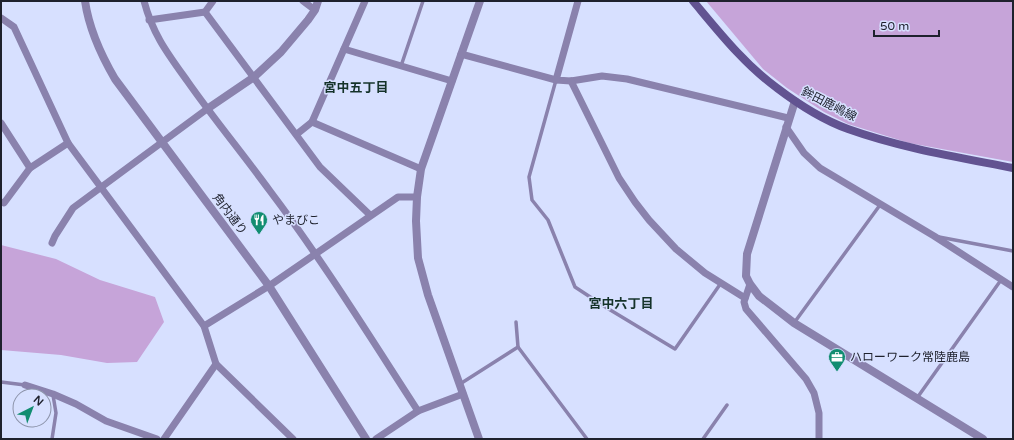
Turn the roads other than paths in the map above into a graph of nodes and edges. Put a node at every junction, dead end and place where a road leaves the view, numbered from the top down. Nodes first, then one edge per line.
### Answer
1 (85, 1) edge
2 (144, 1) edge
3 (213, 1) edge
4 (303, 1) edge
5 (318, 1) edge
6 (365, 1) edge
7 (423, 1) edge
8 (480, 1) edge
9 (578, 1) edge
10 (693, 1) edge
11 (314, 10) junction
12 (205, 12) junction
13 (1, 18) edge
14 (149, 20) junction
15 (344, 49) junction
16 (460, 54) junction
17 (402, 66) junction
18 (254, 77) junction
19 (556, 80) junction
20 (452, 81) junction
21 (572, 81) junction
22 (795, 100) junction
23 (207, 109) junction
24 (788, 118) junction
25 (312, 122) junction
26 (1, 123) edge
27 (786, 127) junction
28 (297, 134) junction
29 (162, 142) junction
30 (68, 144) junction
31 (30, 168) junction
32 (1013, 168) edge
33 (421, 169) junction
34 (101, 187) junction
35 (417, 197) junction
36 (1, 202) edge
37 (880, 205) junction
38 (370, 215) junction
39 (934, 236) junction
40 (52, 243) dead end
41 (1013, 251) edge
42 (316, 253) junction
43 (1001, 280) junction
44 (721, 283) junction
45 (750, 284) junction
46 (268, 286) junction
47 (1013, 287) edge
48 (745, 298) junction
49 (516, 322) dead end
50 (794, 323) junction
51 (204, 326) junction
52 (518, 347) junction
53 (216, 364) junction
54 (1, 382) edge
55 (25, 385) joint
56 (460, 385) junction
57 (53, 394) junction
58 (463, 394) junction
59 (916, 399) junction
60 (727, 404) dead end
61 (418, 411) junction
62 (52, 439) edge
63 (157, 439) edge
64 (164, 439) edge
65 (292, 439) edge
66 (366, 439) edge
67 (376, 439) edge
68 (479, 439) edge
69 (587, 439) edge
70 (702, 439) edge
71 (819, 439) edge
72 (983, 439) edge

1 - 29 street, 角内通り
2 - 14 street
3 - 12 street
4 - 11 street
5 - 11 street
6 - 15 street
7 - 17 lane
8 - 16 street
9 - 19 street
10 - 22 main road, 鉾田鹿嶋線
11 - 18 street
12 - 14 street
12 - 18 street
13 - 30 street
14 - 23 street
15 - 17 street
15 - 25 street
16 - 19 street
16 - 20 street
17 - 20 street
18 - 23 street
18 - 28 street
19 - 21 street
19 - 44 lane
20 - 33 street
21 - 24 street
21 - 44 street
22 - 24 street
22 - 32 main road, 鉾田鹿嶋線
23 - 29 street
23 - 42 street
24 - 27 street
25 - 28 street
25 - 33 street
26 - 31 street
27 - 37 street
27 - 45 street
28 - 38 street
29 - 34 street
29 - 46 street, 角内通り
30 - 31 street
30 - 34 street
31 - 36 street
33 - 35 street
34 - 40 street
34 - 51 street
35 - 38 street
35 - 56 street
37 - 39 street
37 - 50 lane
38 - 42 street
39 - 41 lane
39 - 43 street
42 - 46 street
42 - 61 street
43 - 47 street
43 - 59 lane
44 - 48 street
45 - 48 street
45 - 50 street
46 - 51 street
46 - 66 street, 角内通り
48 - 71 street
49 - 52 lane
50 - 59 street
51 - 53 street
52 - 56 lane
52 - 69 lane
53 - 64 street
53 - 65 street
54 - 55 lane
55 - 57 street
56 - 58 street
57 - 62 lane
57 - 63 street
58 - 61 street
58 - 68 street
59 - 72 street
60 - 70 lane
61 - 67 street

